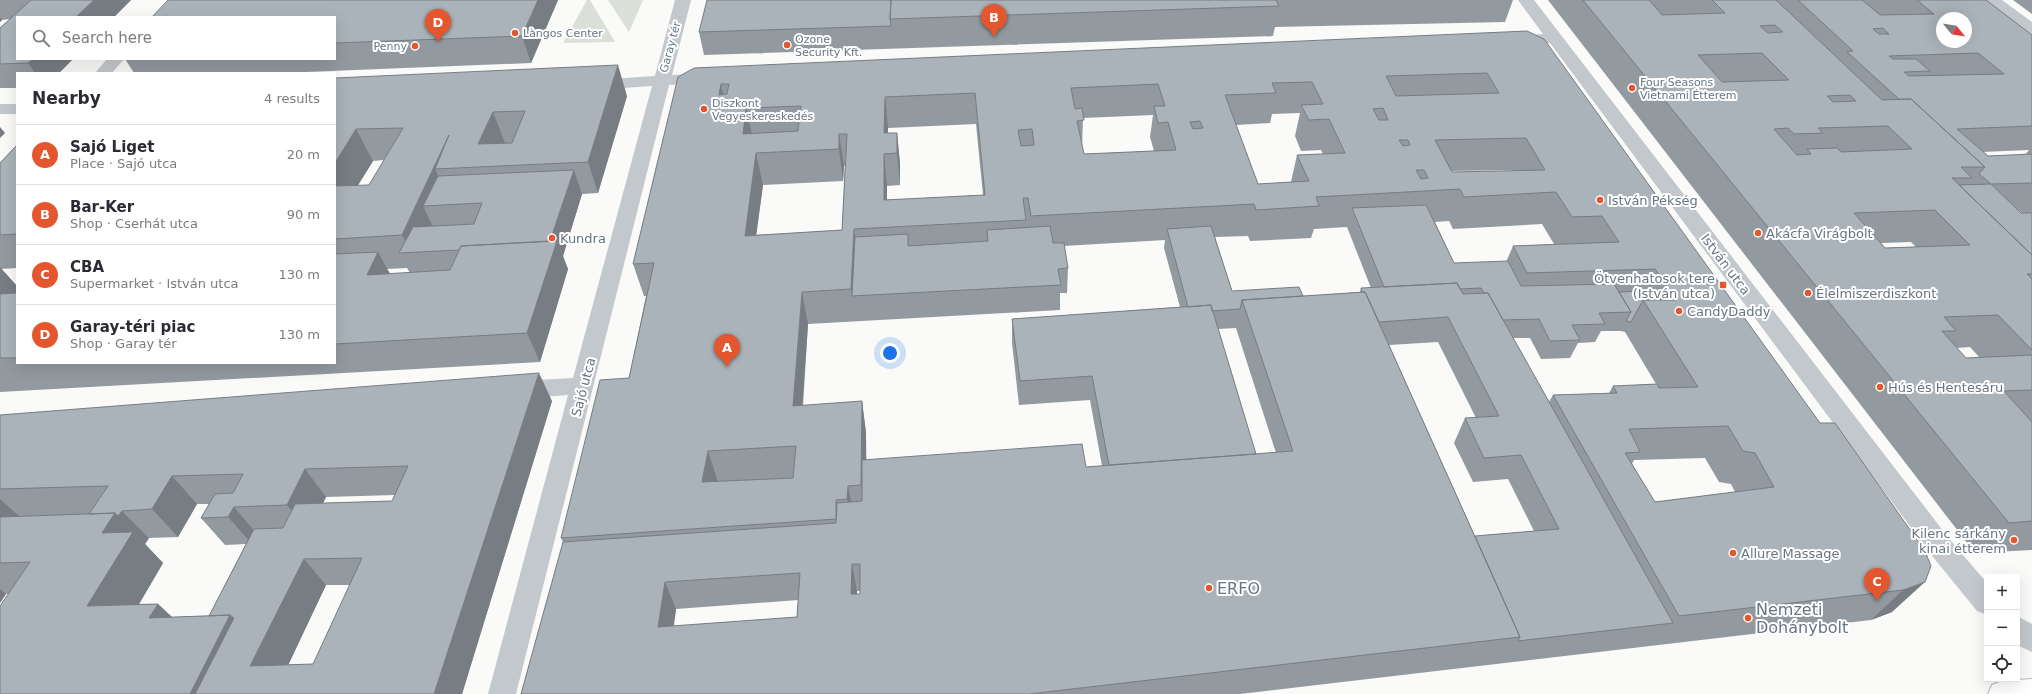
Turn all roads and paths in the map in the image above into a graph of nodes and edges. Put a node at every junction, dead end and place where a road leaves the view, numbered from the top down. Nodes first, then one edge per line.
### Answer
1 (683, 0) edge
2 (1526, 0) edge
3 (1992, 0) edge
4 (2032, 30) edge
5 (1555, 38) junction
6 (1500, 41) edge
7 (115, 60) edge
8 (104, 72) edge
9 (725, 77) edge
10 (661, 80) junction
11 (579, 86) edge
12 (0, 109) edge
13 (16, 109) edge
14 (583, 386) junction
15 (496, 391) edge
16 (1984, 599) edge
17 (2020, 630) edge
18 (2032, 640) edge
19 (2032, 692) edge
20 (502, 694) edge
21 (2002, 694) edge

1 - 10 street, Garay tér
2 - 5 street, István utca
3 - 4 street
5 - 6 street
5 - 16 street, István utca
7 - 8 street
9 - 10 street
10 - 11 street, Garay tér
10 - 14 street, Sajó utca
12 - 13 street
14 - 15 street
14 - 20 street, Sajó utca
17 - 18 street
19 - 21 main road

